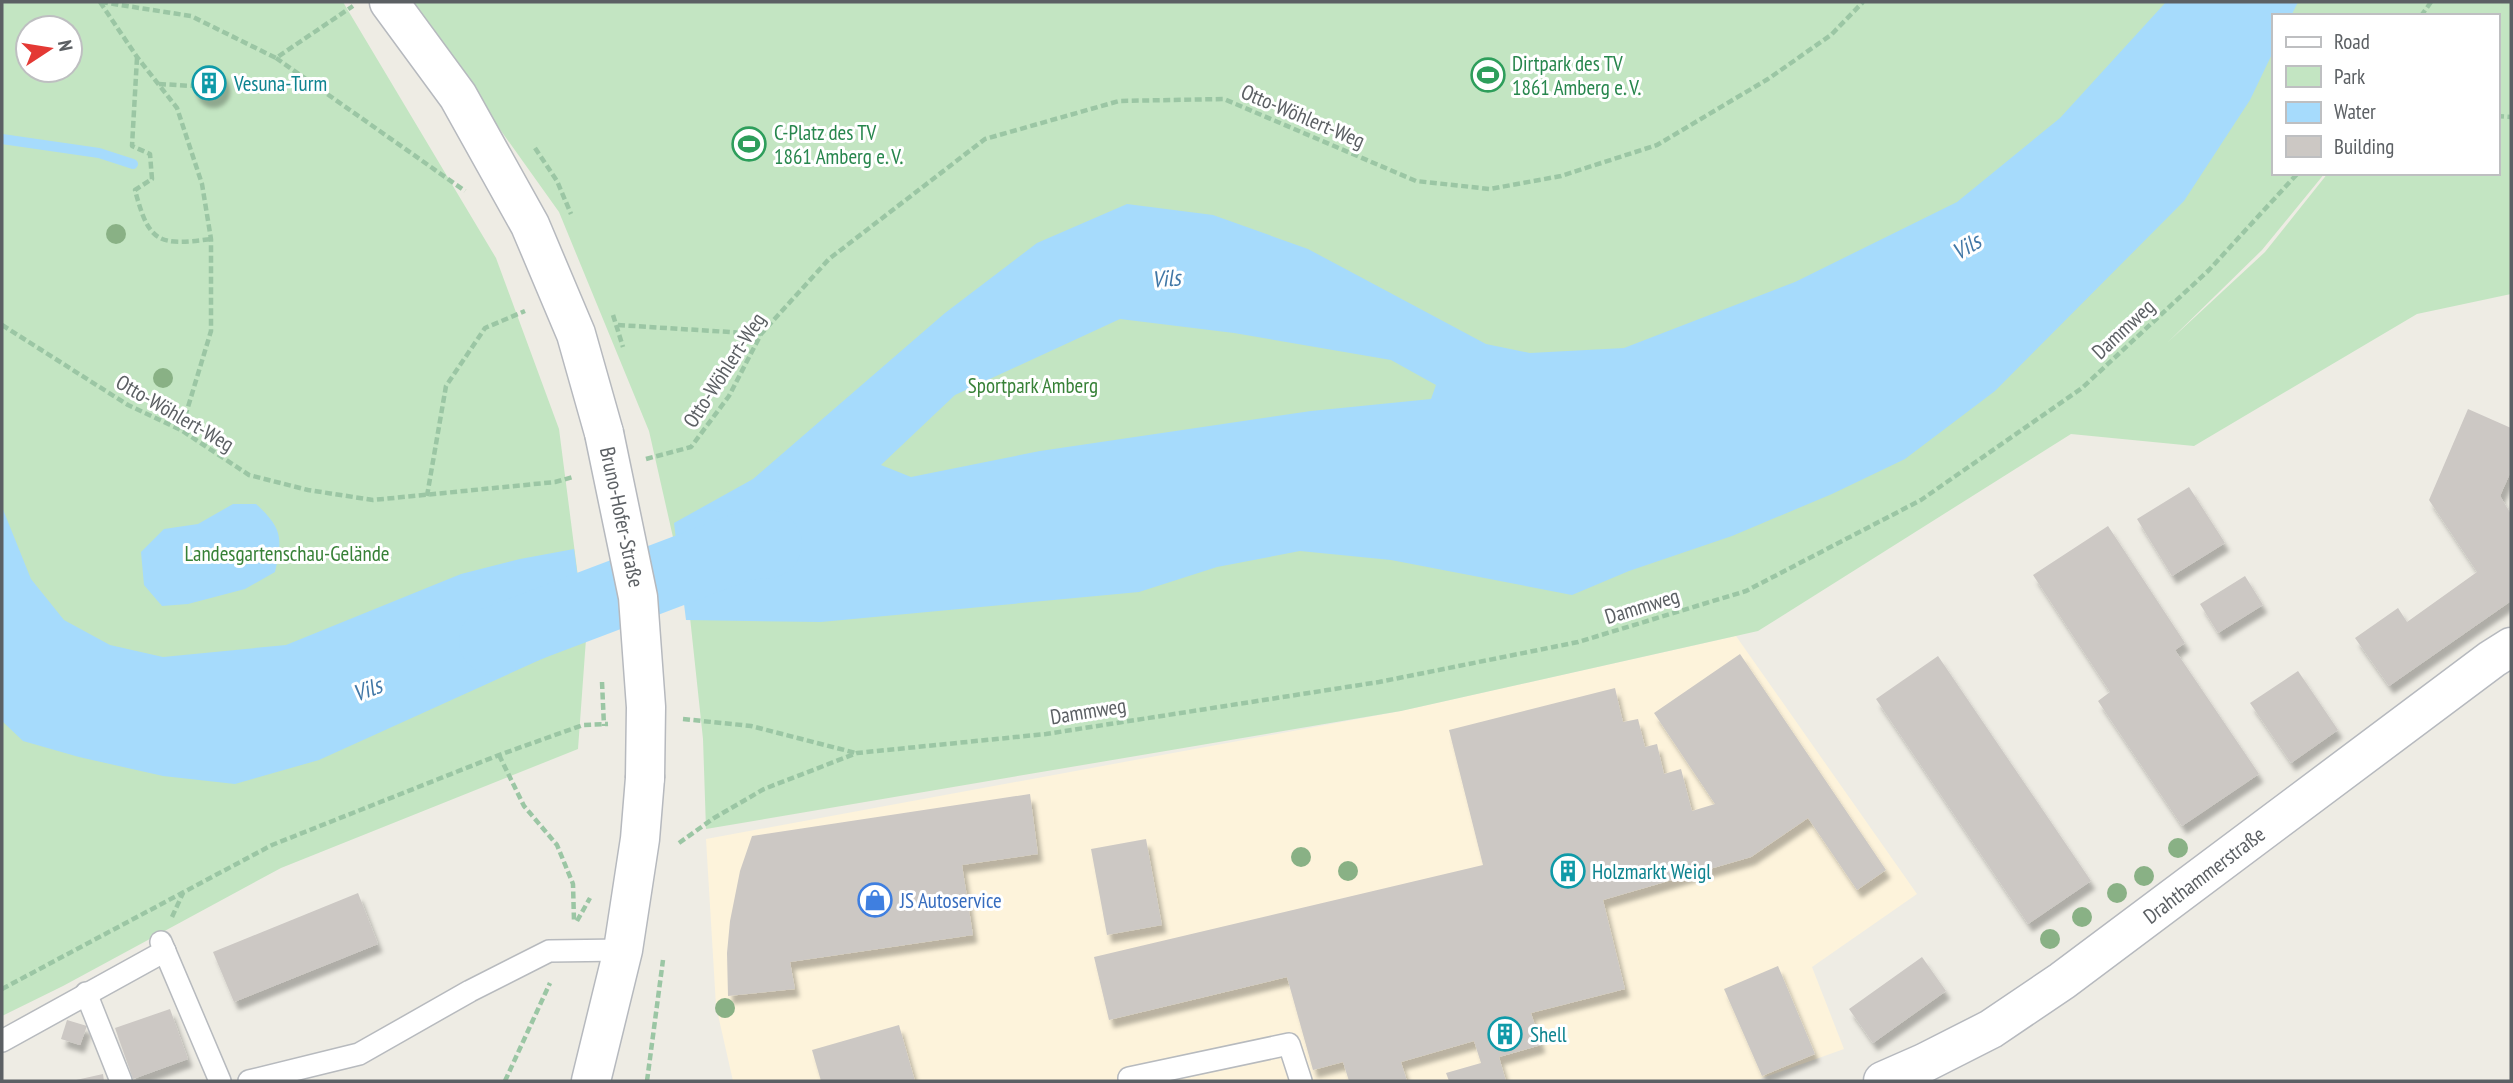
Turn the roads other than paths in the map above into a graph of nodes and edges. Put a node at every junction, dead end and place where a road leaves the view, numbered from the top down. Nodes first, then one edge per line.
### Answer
1 (363, 5) edge
2 (2511, 647) edge
3 (624, 950) junction
4 (86, 993) junction
5 (2, 1041) edge
6 (1129, 1078) dead end
7 (121, 1081) edge
8 (220, 1081) edge
9 (249, 1081) edge
10 (591, 1081) edge
11 (1301, 1081) edge
12 (1883, 1081) edge

1 - 3 main road, Bruno-Hofer-Straße, bridge
2 - 12 main road, Drahthammerstraße
3 - 9 lane
3 - 10 main road, Bruno-Hofer-Straße
4 - 5 lane
4 - 7 lane
4 - 8 lane
6 - 11 lane

